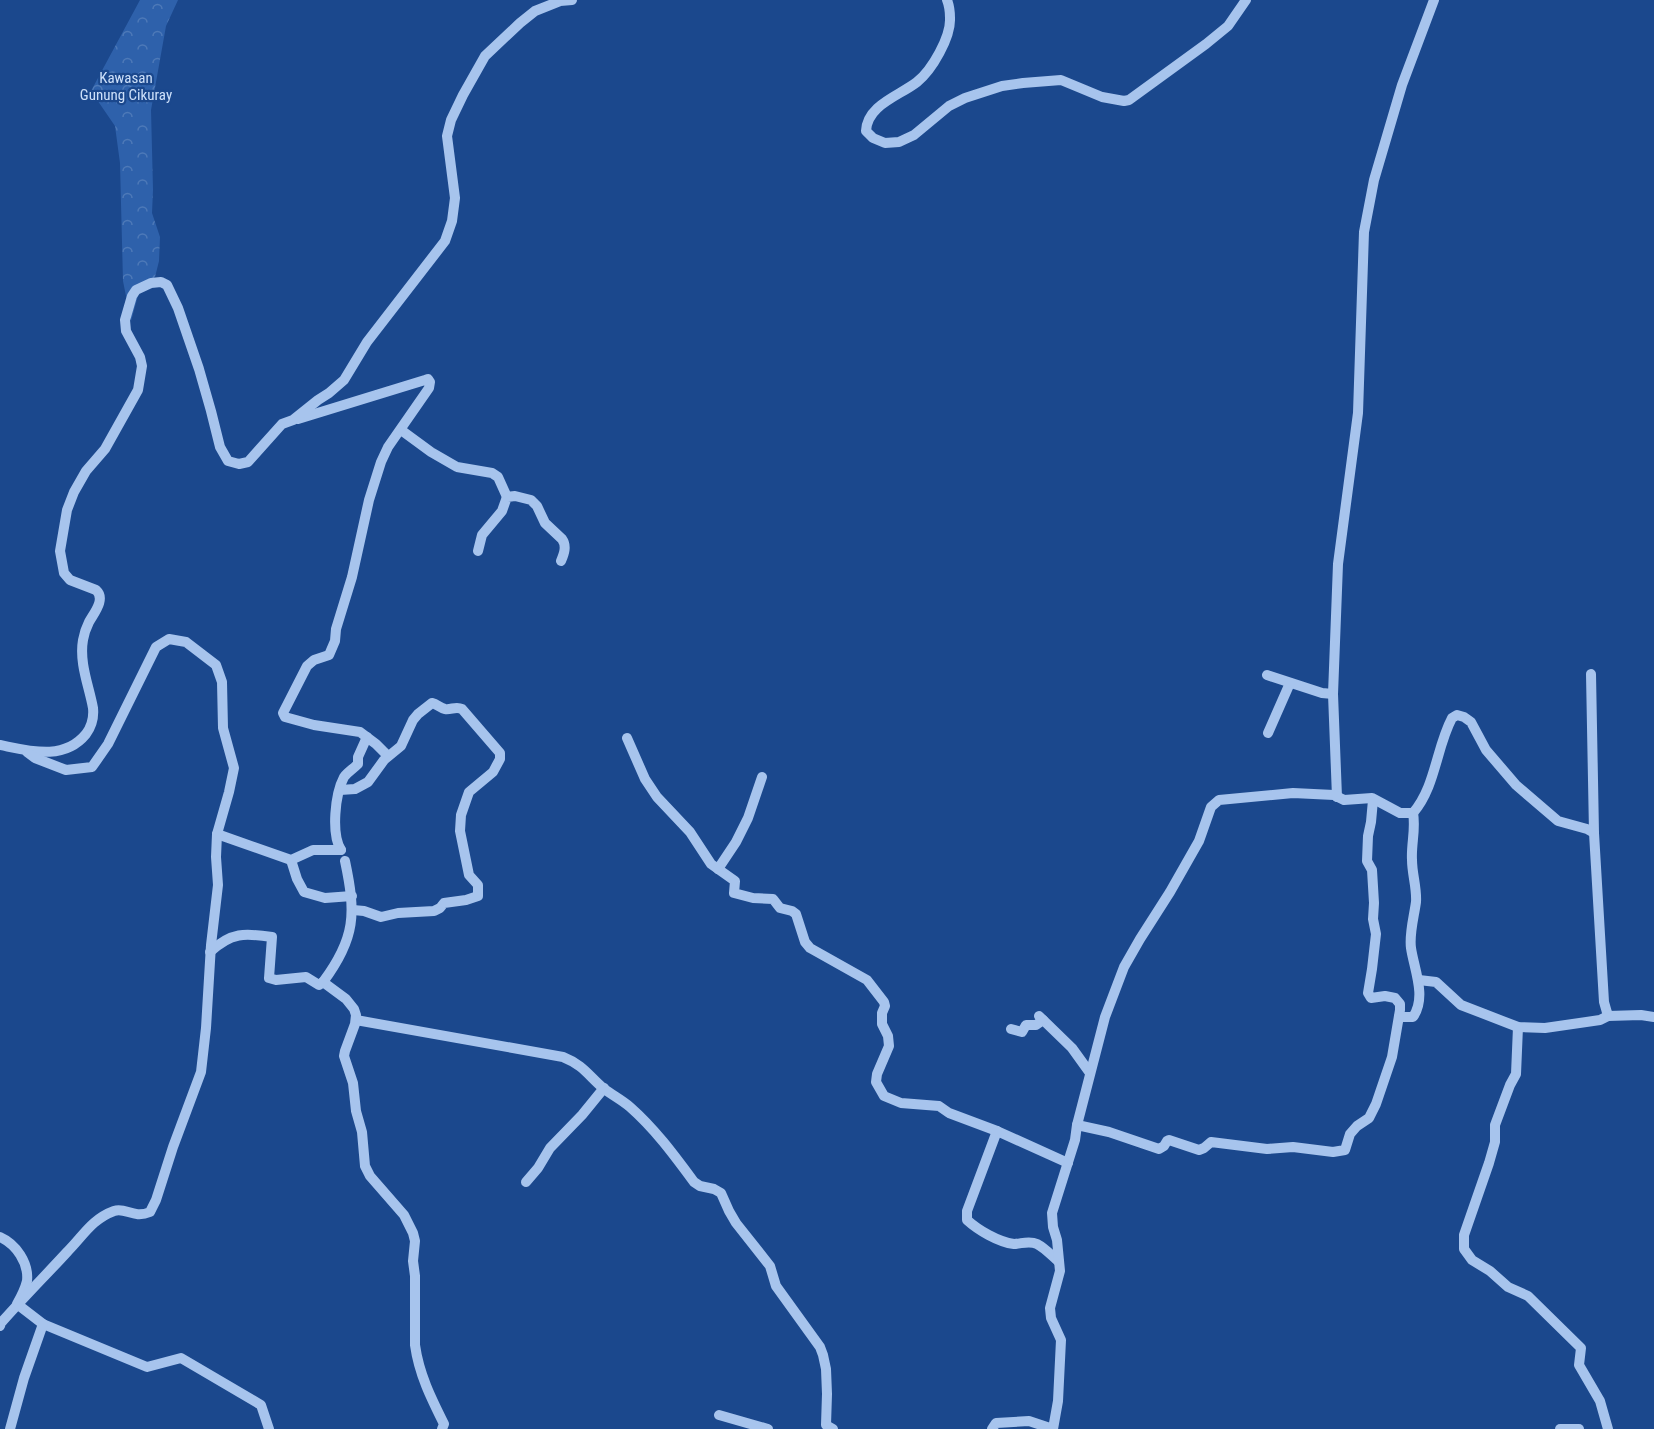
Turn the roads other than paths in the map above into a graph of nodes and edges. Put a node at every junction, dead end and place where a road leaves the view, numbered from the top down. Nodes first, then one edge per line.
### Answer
1 (572, 0) edge
2 (947, 0) edge
3 (1246, 0) edge
4 (1434, 0) edge
5 (293, 420) junction
6 (401, 430) junction
7 (507, 496) junction
8 (478, 551) dead end
9 (561, 561) dead end
10 (1591, 674) dead end
11 (1267, 675) dead end
12 (1290, 683) junction
13 (1333, 694) junction
14 (1268, 733) dead end
15 (367, 737) junction
16 (627, 738) dead end
17 (0, 745) edge
18 (26, 750) junction
19 (388, 756) junction
20 (762, 777) dead end
21 (340, 790) junction
22 (1337, 797) junction
23 (1373, 800) junction
24 (1413, 813) junction
25 (1594, 833) junction
26 (218, 834) junction
27 (291, 860) junction
28 (345, 861) dead end
29 (718, 869) junction
30 (352, 896) junction
31 (352, 910) junction
32 (210, 952) junction
33 (1419, 980) junction
34 (323, 982) junction
35 (1608, 1016) junction
36 (1399, 1017) junction
37 (1654, 1017) edge
38 (356, 1020) junction
39 (1518, 1027) junction
40 (1011, 1029) dead end
41 (1090, 1073) junction
42 (604, 1088) junction
43 (1077, 1125) junction
44 (997, 1131) junction
45 (1068, 1163) junction
46 (526, 1182) dead end
47 (0, 1237) edge
48 (1059, 1262) junction
49 (17, 1304) junction
50 (43, 1324) junction
51 (0, 1326) edge
52 (719, 1415) dead end
53 (827, 1428) edge
54 (10, 1429) edge
55 (269, 1429) edge
56 (442, 1429) edge
57 (768, 1429) edge
58 (992, 1429) edge
59 (1053, 1429) edge
60 (1560, 1429) edge
61 (1580, 1429) edge
62 (1608, 1429) edge

1 - 5 street
2 - 3 street
4 - 13 street
5 - 6 street
5 - 18 street
6 - 7 street
6 - 15 street
7 - 8 street
7 - 9 street
10 - 25 street
11 - 12 street
12 - 13 street
12 - 14 street
13 - 22 street
15 - 19 street
15 - 21 street
16 - 29 street
17 - 18 street
18 - 26 street
19 - 21 street
19 - 31 street
20 - 29 street
21 - 27 street
22 - 23 street
22 - 41 street
23 - 24 street
23 - 36 street
24 - 25 street
24 - 33 street
25 - 35 street
26 - 27 street
26 - 32 street
27 - 30 street
28 - 30 street
29 - 44 street
30 - 31 street
31 - 34 street
32 - 34 street
32 - 49 street
33 - 36 street
33 - 39 street
34 - 38 street
35 - 37 street
35 - 39 street
36 - 43 street
38 - 42 street
38 - 56 street
39 - 62 street
40 - 41 street
41 - 43 street
42 - 46 street
42 - 53 street
43 - 45 street
44 - 45 street
44 - 48 street
45 - 48 street
47 - 49 street
48 - 59 street
49 - 50 street
49 - 51 street
50 - 54 street
50 - 55 street
52 - 57 street
58 - 59 street
60 - 61 street

